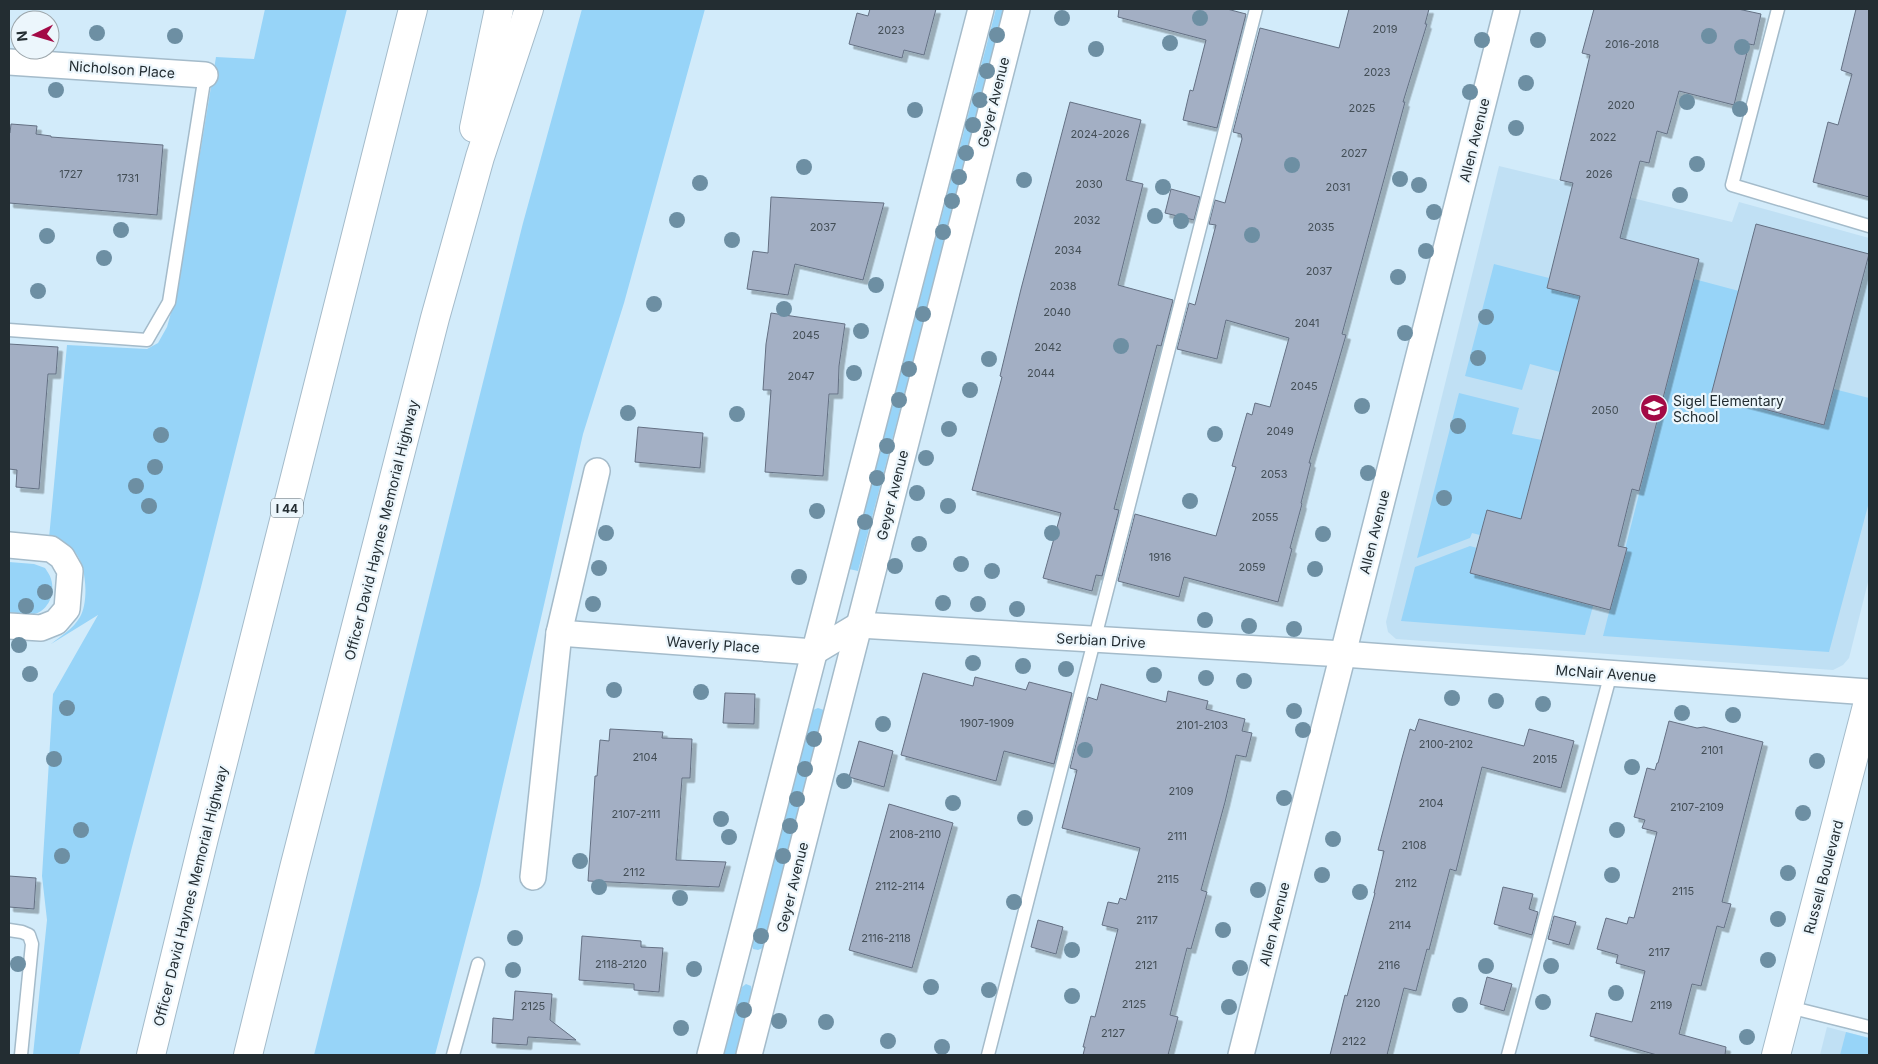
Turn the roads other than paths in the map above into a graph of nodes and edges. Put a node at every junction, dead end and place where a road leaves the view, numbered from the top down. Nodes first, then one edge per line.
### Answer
1 (413, 9) edge
2 (499, 9) edge
3 (529, 9) edge
4 (981, 9) edge
5 (1017, 9) edge
6 (1256, 9) edge
7 (1507, 9) edge
8 (1778, 9) edge
9 (9, 62) edge
10 (205, 75) joint
11 (1869, 226) edge
12 (435, 318) junction
13 (9, 330) edge
14 (597, 471) dead end
15 (9, 545) edge
16 (859, 625) junction
17 (9, 626) edge
18 (559, 633) junction
19 (1094, 639) junction
20 (814, 652) junction
21 (1343, 654) junction
22 (1611, 673) junction
23 (1869, 692) edge
24 (1869, 698) edge
25 (533, 877) dead end
26 (9, 930) edge
27 (478, 964) dead end
28 (732, 971) junction
29 (768, 980) junction
30 (1789, 1007) junction
31 (163, 1008) junction
32 (1869, 1026) edge
33 (251, 1050) edge
34 (21, 1055) edge
35 (139, 1055) edge
36 (151, 1055) edge
37 (453, 1055) edge
38 (710, 1055) edge
39 (748, 1055) edge
40 (988, 1055) edge
41 (1241, 1055) edge
42 (1508, 1055) edge
43 (1776, 1055) edge

1 - 31 main road, Officer David Haynes Memorial Highway / I 44
2 - 12 main road
3 - 12 main road, Officer David Haynes Memorial Highway
4 - 20 street
5 - 16 street, Geyer Avenue
6 - 19 lane
7 - 21 street, Allen Avenue
8 - 11 lane
9 - 10 street, Nicholson Place
10 - 13 lane
12 - 33 main road, Officer David Haynes Memorial Highway
14 - 18 street
15 - 17 street
16 - 19 street, Serbian Drive
16 - 20 street
16 - 29 street, Geyer Avenue
18 - 20 street, Waverly Place
18 - 25 street
19 - 21 street, Serbian Drive
19 - 40 lane
20 - 28 street
21 - 22 street, McNair Avenue
21 - 41 street, Allen Avenue
22 - 23 street, McNair Avenue
22 - 42 lane
24 - 30 main road, Russell Boulevard
26 - 34 lane
27 - 37 lane
28 - 29 street
28 - 38 street
29 - 39 street, Geyer Avenue
30 - 32 lane
30 - 43 main road, Russell Boulevard
31 - 35 main road
31 - 36 main road, Officer David Haynes Memorial Highway / I 44

